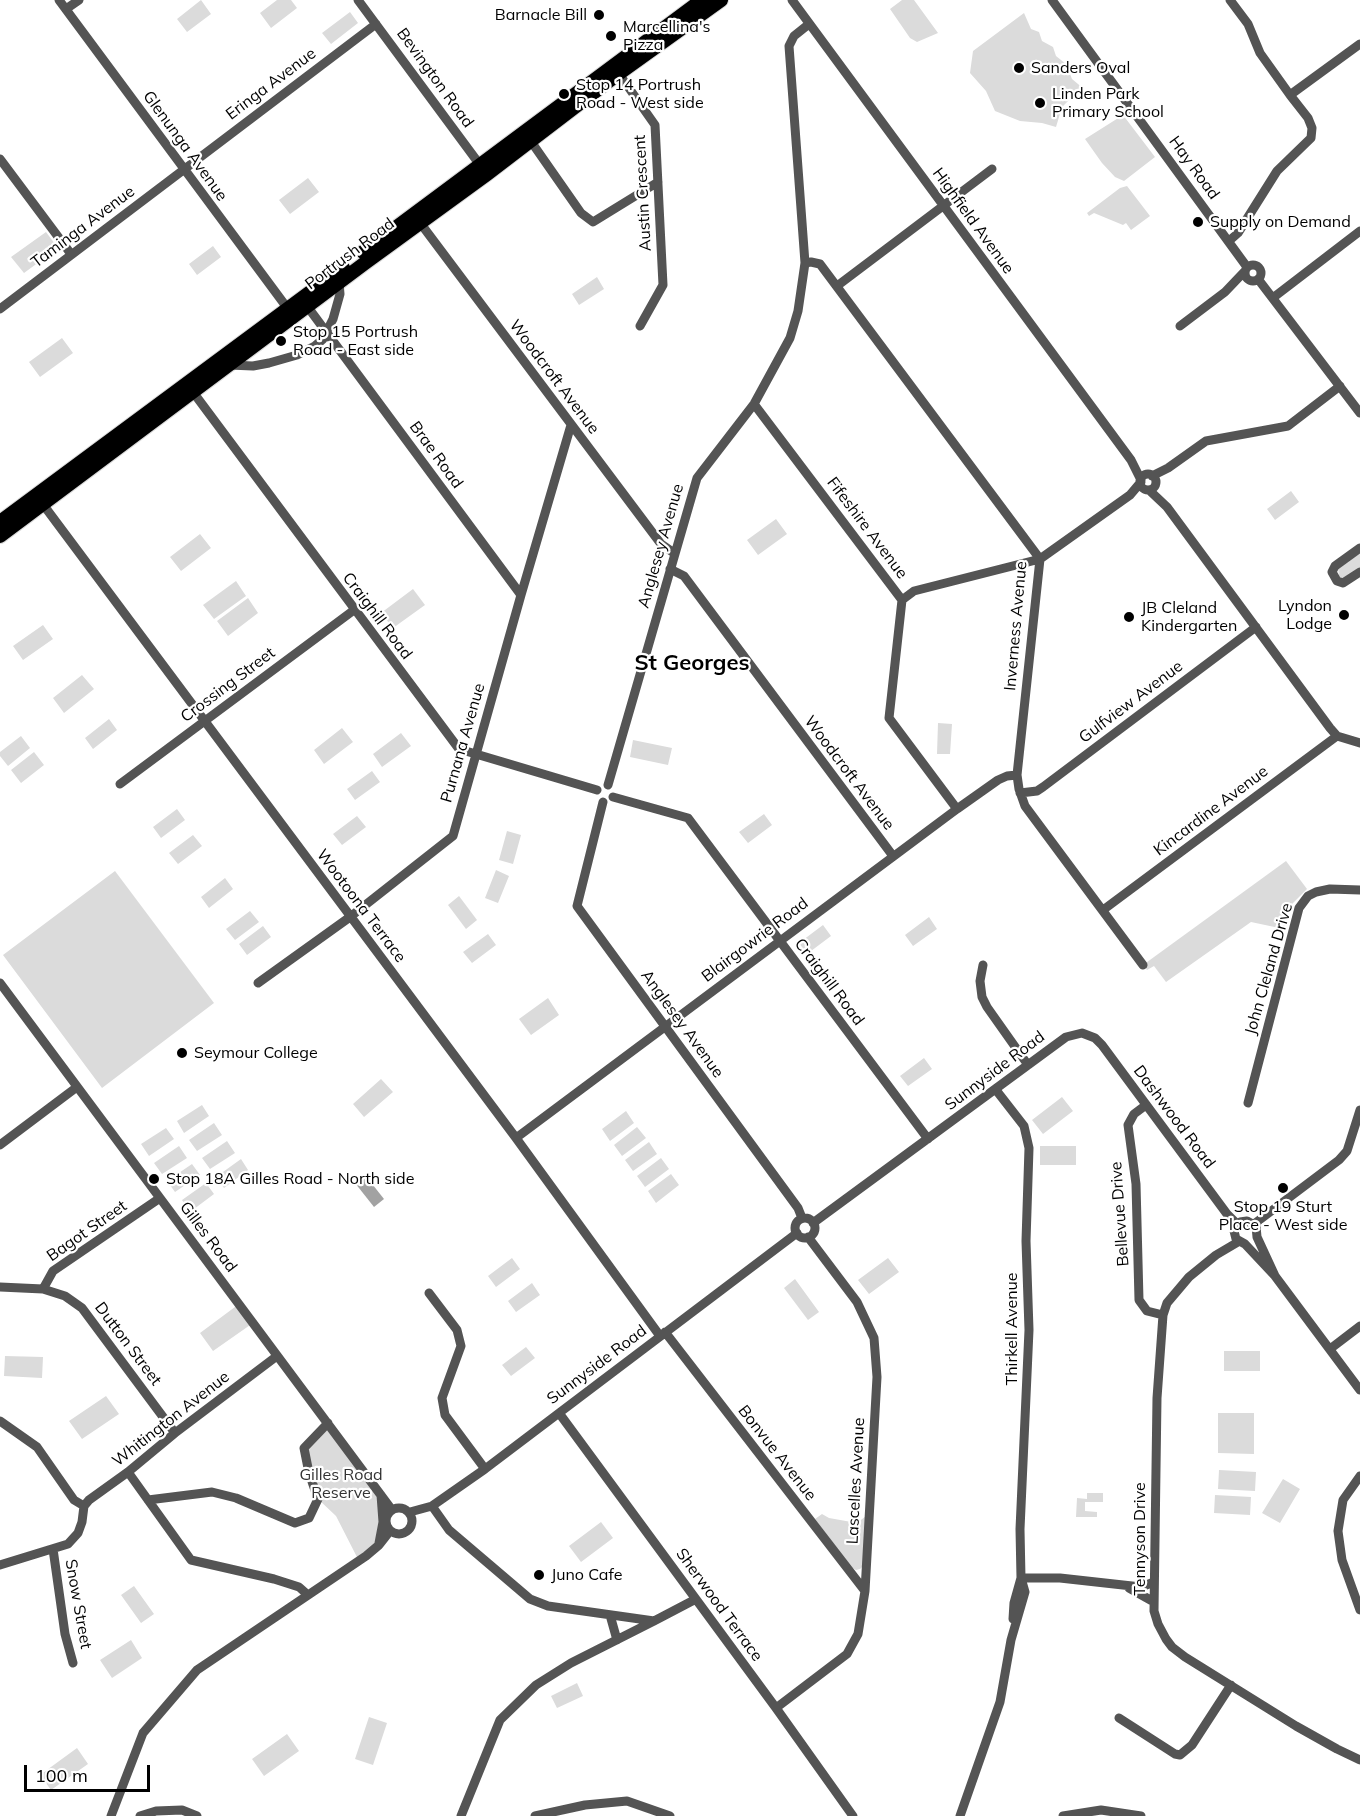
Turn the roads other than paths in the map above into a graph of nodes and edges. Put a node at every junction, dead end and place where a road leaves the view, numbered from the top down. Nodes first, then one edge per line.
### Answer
1 (59, 0) edge
2 (79, 0) edge
3 (702, 0) edge
4 (721, 0) edge
5 (792, 0) edge
6 (1053, 0) edge
7 (1230, 0) edge
8 (362, 2) edge
9 (66, 9) junction
10 (376, 24) junction
11 (809, 24) junction
12 (1360, 44) edge
13 (616, 70) junction
14 (1290, 95) junction
15 (530, 140) junction
16 (0, 159) edge
17 (183, 169) junction
18 (484, 170) junction
19 (992, 170) dead end
20 (658, 182) junction
21 (943, 205) junction
22 (417, 218) junction
23 (1360, 231) edge
24 (1230, 241) junction
25 (71, 254) junction
26 (805, 263) junction
27 (1246, 269) junction
28 (1254, 280) junction
29 (339, 282) junction
30 (837, 286) junction
31 (1225, 292) junction
32 (1274, 297) junction
33 (307, 306) junction
34 (0, 309) edge
35 (288, 309) junction
36 (640, 326) dead end
37 (1180, 326) dead end
38 (327, 332) junction
39 (229, 365) junction
40 (1340, 386) junction
41 (190, 388) junction
42 (1357, 403) edge
43 (754, 405) junction
44 (1360, 413) edge
45 (572, 425) junction
46 (1149, 483) junction
47 (39, 500) junction
48 (0, 522) edge
49 (0, 536) edge
50 (1360, 548) edge
51 (674, 553) junction
52 (1040, 559) junction
53 (670, 569) junction
54 (1360, 572) edge
55 (521, 595) junction
56 (902, 600) junction
57 (354, 610) junction
58 (1256, 627) junction
59 (204, 722) junction
60 (1337, 736) junction
61 (1360, 743) edge
62 (475, 755) junction
63 (1017, 775) junction
64 (120, 784) dead end
65 (608, 785) junction
66 (597, 790) junction
67 (1020, 793) junction
68 (613, 797) junction
69 (603, 802) junction
70 (957, 809) junction
71 (893, 856) junction
72 (1360, 890) edge
73 (1103, 910) junction
74 (350, 916) junction
75 (779, 940) junction
76 (983, 965) dead end
77 (1143, 965) dead end
78 (258, 982) dead end
79 (0, 983) edge
80 (665, 1026) junction
81 (1082, 1033) joint
82 (1028, 1065) junction
83 (77, 1087) junction
84 (996, 1090) junction
85 (1248, 1103) dead end
86 (1146, 1105) junction
87 (1360, 1110) edge
88 (1357, 1131) edge
89 (516, 1138) junction
90 (928, 1139) junction
91 (0, 1145) edge
92 (160, 1198) junction
93 (802, 1218) junction
94 (813, 1223) junction
95 (1237, 1224) junction
96 (1254, 1224) junction
97 (797, 1233) junction
98 (808, 1237) junction
99 (1257, 1237) junction
100 (1242, 1243) junction
101 (1275, 1276) junction
102 (0, 1287) edge
103 (43, 1289) junction
104 (429, 1293) dead end
105 (1163, 1315) junction
106 (1360, 1326) edge
107 (663, 1334) junction
108 (1330, 1350) junction
109 (277, 1356) junction
110 (1360, 1390) edge
111 (559, 1413) junction
112 (0, 1421) edge
113 (328, 1423) junction
114 (175, 1433) junction
115 (485, 1469) junction
116 (128, 1472) junction
117 (1360, 1476) edge
118 (381, 1495) junction
119 (148, 1500) junction
120 (84, 1506) junction
121 (432, 1506) junction
122 (392, 1510) junction
123 (410, 1512) junction
124 (390, 1531) junction
125 (379, 1545) junction
126 (53, 1549) junction
127 (0, 1565) edge
128 (1021, 1578) junction
129 (1154, 1582) junction
130 (1121, 1585) junction
131 (865, 1592) junction
132 (308, 1595) junction
133 (696, 1599) junction
134 (1154, 1602) junction
135 (1360, 1610) edge
136 (610, 1615) junction
137 (654, 1621) junction
138 (616, 1640) junction
139 (73, 1663) dead end
140 (1231, 1685) junction
141 (776, 1708) junction
142 (1119, 1718) dead end
143 (1360, 1760) edge
144 (1081, 1814) edge
145 (111, 1816) edge
146 (140, 1816) edge
147 (197, 1816) edge
148 (461, 1816) edge
149 (536, 1816) edge
150 (670, 1816) edge
151 (853, 1816) edge
152 (960, 1816) edge
153 (1063, 1816) edge
154 (1141, 1816) edge

1 - 9 street, Glenunga Avenue
2 - 9 street
3 - 13 highway, Portrush Road
4 - 13 highway, Portrush Road
5 - 11 street, Highfield Avenue
6 - 24 street, Hay Road
7 - 14 street
8 - 10 street, Bevington Road
9 - 17 street, Glenunga Avenue
10 - 17 street, Eringa Avenue
10 - 18 street, Bevington Road
11 - 21 street, Highfield Avenue
11 - 26 street, Anglesey Avenue
12 - 14 street
13 - 15 highway, Portrush Road
13 - 18 highway, Portrush Road
13 - 20 street, Austin Crescent
14 - 24 street
15 - 18 highway, Portrush Road
15 - 20 street
16 - 25 street
17 - 25 street, Taminga Avenue
17 - 35 street, Glenunga Avenue
18 - 22 highway, Portrush Road
19 - 21 street
20 - 36 street, Austin Crescent
21 - 30 street
21 - 46 street, Highfield Avenue
22 - 29 highway, Portrush Road
22 - 35 highway, Portrush Road
22 - 45 street, Woodcroft Avenue
23 - 32 street
24 - 27 street, Hay Road
25 - 34 street, Taminga Avenue
26 - 30 street, Inverness Avenue
26 - 43 street, Anglesey Avenue
27 - 28 street
27 - 28 street
27 - 31 street
28 - 31 street
28 - 32 street
29 - 33 highway, Portrush Road
29 - 38 street
30 - 52 street, Inverness Avenue
31 - 37 street
32 - 40 street
33 - 38 street, Brae Road
33 - 39 highway, Portrush Road
35 - 41 highway, Portrush Road
38 - 39 street
38 - 55 street, Brae Road
39 - 41 highway, Portrush Road
40 - 42 street
40 - 46 street
41 - 47 highway, Portrush Road
41 - 57 street, Craighill Road
42 - 44 street
43 - 51 street, Anglesey Avenue
43 - 56 street, Fifeshire Avenue
45 - 51 street, Woodcroft Avenue
45 - 55 street, Purnana Avenue
46 - 52 street
46 - 58 street, Highfield Avenue
47 - 48 highway, Portrush Road
47 - 49 highway, Portrush Road
47 - 59 street, Wootoona Terrace
50 - 54 street
51 - 53 street, Anglesey Avenue
52 - 56 street
52 - 63 street, Inverness Avenue
53 - 65 street, Anglesey Avenue
53 - 71 street, Woodcroft Avenue
55 - 62 street, Purnana Avenue
56 - 70 street, Fifeshire Avenue
57 - 59 street, Crossing Street
57 - 62 street, Craighill Road
58 - 60 street, Highfield Avenue
58 - 67 street, Gulfview Avenue
59 - 64 street, Crossing Street
59 - 74 street, Wootoona Terrace
60 - 61 street
60 - 73 street, Kincardine Avenue
62 - 66 street, Craighill Road
62 - 74 street, Purnana Avenue
63 - 67 street, Inverness Avenue
63 - 70 street, Blairgowrie Road
65 - 66 street
65 - 68 street
66 - 69 street
67 - 73 street, Inverness Avenue
68 - 69 street
68 - 75 street, Craighill Road
69 - 80 street, Anglesey Avenue
70 - 71 street, Blairgowrie Road
71 - 75 street, Blairgowrie Road
72 - 85 street, John Cleland Drive
73 - 77 street, Inverness Avenue
74 - 78 street, Purnana Avenue
74 - 89 street, Wootoona Terrace
75 - 80 street, Blairgowrie Road
75 - 90 street, Craighill Road
76 - 82 street
79 - 83 street, Gilles Road
80 - 89 street, Blairgowrie Road
80 - 93 street, Anglesey Avenue
81 - 82 street, Sunnyside Road
81 - 86 street, Dashwood Road
82 - 84 street, Sunnyside Road
83 - 91 street
83 - 92 street, Gilles Road
84 - 90 street, Sunnyside Road
84 - 128 street, Thirkell Avenue
86 - 95 street, Dashwood Road
86 - 105 street, Bellevue Drive
87 - 88 street
88 - 96 street
89 - 107 street, Wootoona Terrace
90 - 94 street, Sunnyside Road
92 - 103 street, Bagot Street
92 - 109 street, Gilles Road
93 - 94 street
93 - 97 street
94 - 98 street
95 - 96 street
95 - 100 street
96 - 99 street
97 - 98 street
97 - 107 street, Sunnyside Road
98 - 131 street, Lascelles Avenue
99 - 100 street
99 - 101 street
100 - 101 street
100 - 105 street, Tennyson Drive
101 - 108 street
102 - 103 street
103 - 114 street, Dutton Street
104 - 115 street
105 - 129 street, Tennyson Drive
106 - 108 street
107 - 111 street, Sunnyside Road
107 - 131 street, Bonvue Avenue
108 - 110 street
109 - 113 street, Gilles Road
109 - 114 street, Whitington Avenue
111 - 115 street, Sunnyside Road
111 - 133 street, Sherwood Terrace
112 - 120 street
113 - 118 street, Gilles Road
113 - 119 street
114 - 116 street, Whitington Avenue
115 - 121 street, Sunnyside Road
116 - 119 street
116 - 120 street, Whitington Avenue
117 - 135 street
118 - 122 street, Gilles Road
118 - 125 street
119 - 132 street
120 - 126 street
121 - 123 street, Sunnyside Road
121 - 136 street
122 - 123 street
122 - 124 street
123 - 124 street
124 - 125 street
125 - 132 street
126 - 127 street
126 - 139 street, Snow Street
128 - 130 street
128 - 152 street, Thirkell Avenue
129 - 130 street
129 - 134 street, Tennyson Drive
130 - 134 street
131 - 141 street, Lascelles Avenue
132 - 145 street
133 - 137 street
133 - 141 street, Sherwood Terrace
134 - 140 street, Tennyson Drive
136 - 137 street
136 - 138 street
137 - 138 street
138 - 148 street
140 - 142 street
140 - 143 street, Tennyson Drive
141 - 151 street, Sherwood Terrace
144 - 153 street
144 - 154 street
146 - 147 street
149 - 150 street

